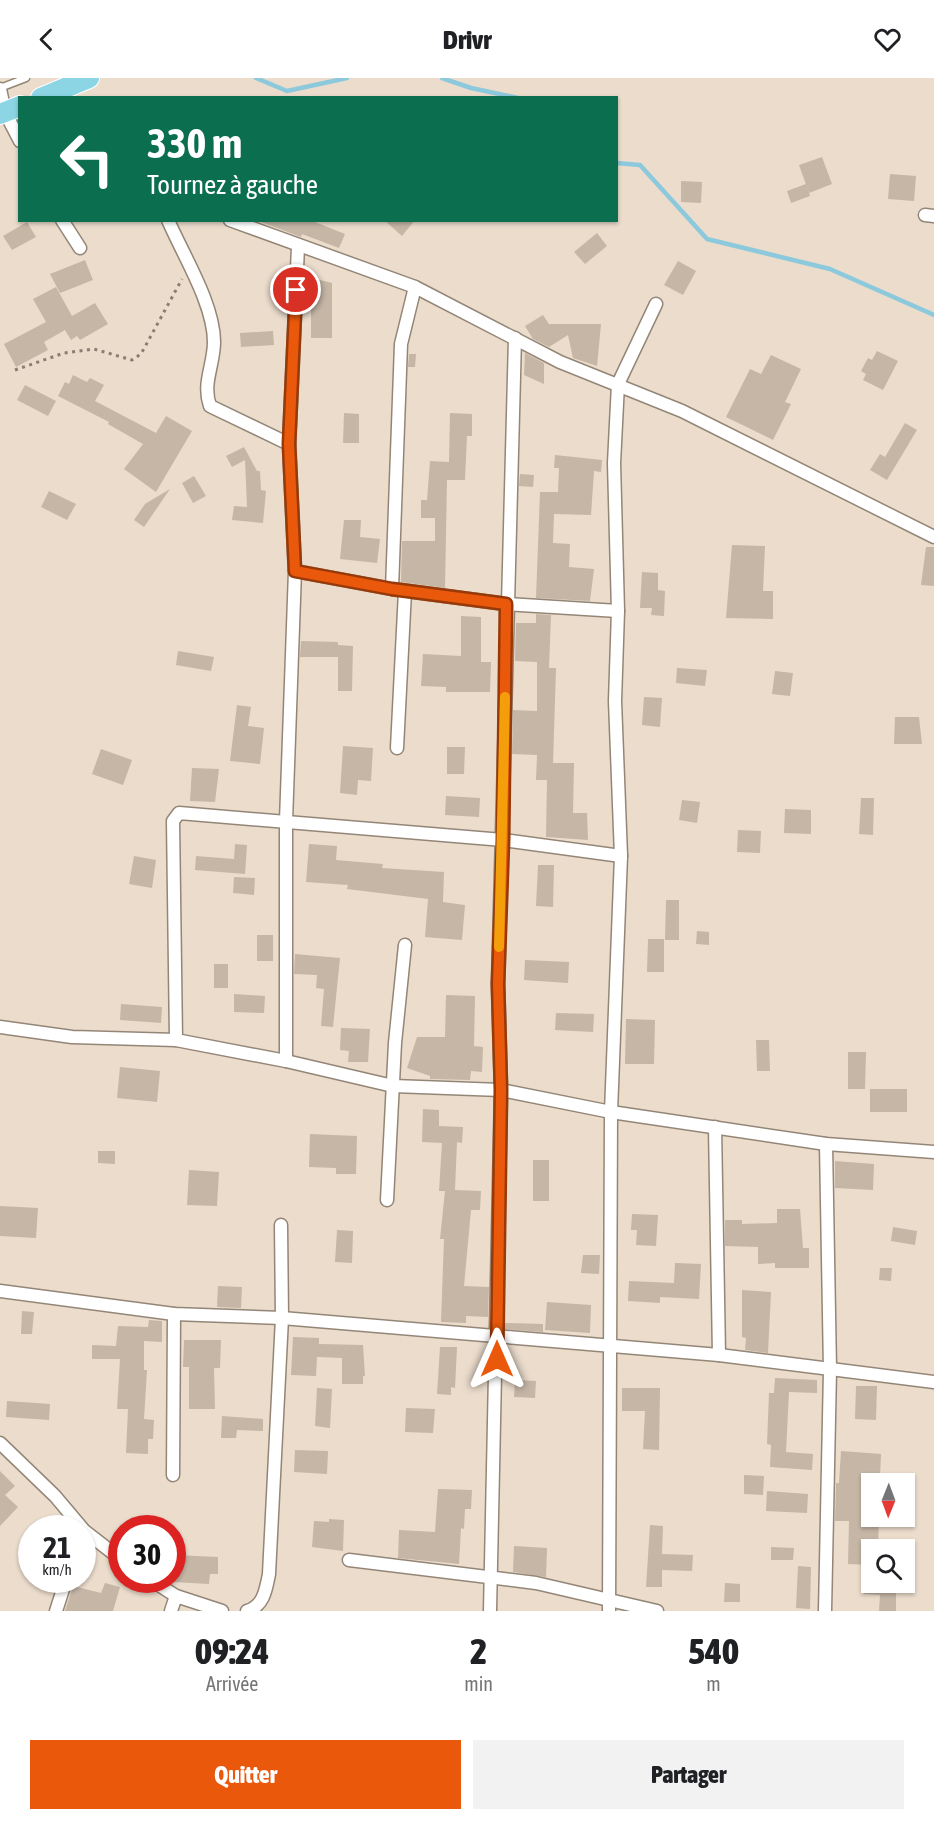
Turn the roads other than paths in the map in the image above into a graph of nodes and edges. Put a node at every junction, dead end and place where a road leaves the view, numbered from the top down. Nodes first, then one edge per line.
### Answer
1 (26, 78) edge
2 (80, 87) edge
3 (0, 88) edge
4 (48, 96) edge
5 (8, 111) edge
6 (18, 137) edge
7 (63, 222) edge
8 (169, 222) edge
9 (235, 222) edge
10 (298, 247) junction
11 (80, 248) dead end
12 (415, 287) junction
13 (656, 304) dead end
14 (515, 338) junction
15 (618, 384) junction
16 (289, 444) junction
17 (934, 537) edge
18 (295, 571) junction
19 (399, 590) junction
20 (506, 604) junction
21 (618, 611) junction
22 (398, 748) dead end
23 (286, 821) junction
24 (503, 840) junction
25 (621, 856) junction
26 (405, 945) dead end
27 (0, 1027) edge
28 (176, 1040) junction
29 (286, 1061) junction
30 (393, 1086) junction
31 (501, 1090) junction
32 (611, 1112) junction
33 (715, 1127) junction
34 (826, 1144) junction
35 (934, 1152) edge
36 (387, 1200) dead end
37 (281, 1225) dead end
38 (0, 1291) edge
39 (174, 1314) junction
40 (282, 1318) junction
41 (497, 1337) junction
42 (610, 1346) junction
43 (719, 1355) junction
44 (830, 1370) junction
45 (934, 1382) edge
46 (0, 1443) edge
47 (173, 1475) dead end
48 (71, 1515) edge
49 (96, 1540) edge
50 (108, 1549) edge
51 (349, 1560) dead end
52 (493, 1578) junction
53 (62, 1593) edge
54 (171, 1593) edge
55 (176, 1596) junction
56 (609, 1606) edge
57 (56, 1611) edge
58 (171, 1611) edge
59 (222, 1611) edge
60 (247, 1611) edge
61 (490, 1611) edge
62 (657, 1611) edge
63 (825, 1611) edge

1 - 3 lane
2 - 4 main road
3 - 5 street
5 - 6 street
7 - 11 street
8 - 16 street
9 - 10 street
10 - 12 street
10 - 16 street
12 - 14 street
12 - 19 street
13 - 15 street
14 - 15 street
14 - 20 street
15 - 17 street
15 - 21 street
16 - 18 street
18 - 19 street
18 - 23 street
19 - 20 street
19 - 22 street
20 - 21 street
20 - 24 street
21 - 25 street
23 - 24 street
23 - 28 street
23 - 29 street
24 - 25 street
24 - 31 street
25 - 32 street
26 - 30 street
27 - 28 street
28 - 29 street
29 - 30 street
30 - 31 street
30 - 36 street
31 - 32 street
31 - 41 street
32 - 33 street
32 - 42 street
33 - 34 street
33 - 43 street
34 - 35 street
34 - 44 street
37 - 40 street
38 - 39 street
39 - 40 street
39 - 47 street
40 - 41 street
40 - 60 street
41 - 42 street
41 - 52 street
42 - 43 street
42 - 56 street
43 - 44 street
44 - 45 street
44 - 63 street
46 - 48 street
49 - 50 street
51 - 52 street
52 - 56 street
52 - 61 street
53 - 57 street
54 - 55 street
55 - 58 street
55 - 59 street
56 - 62 street

